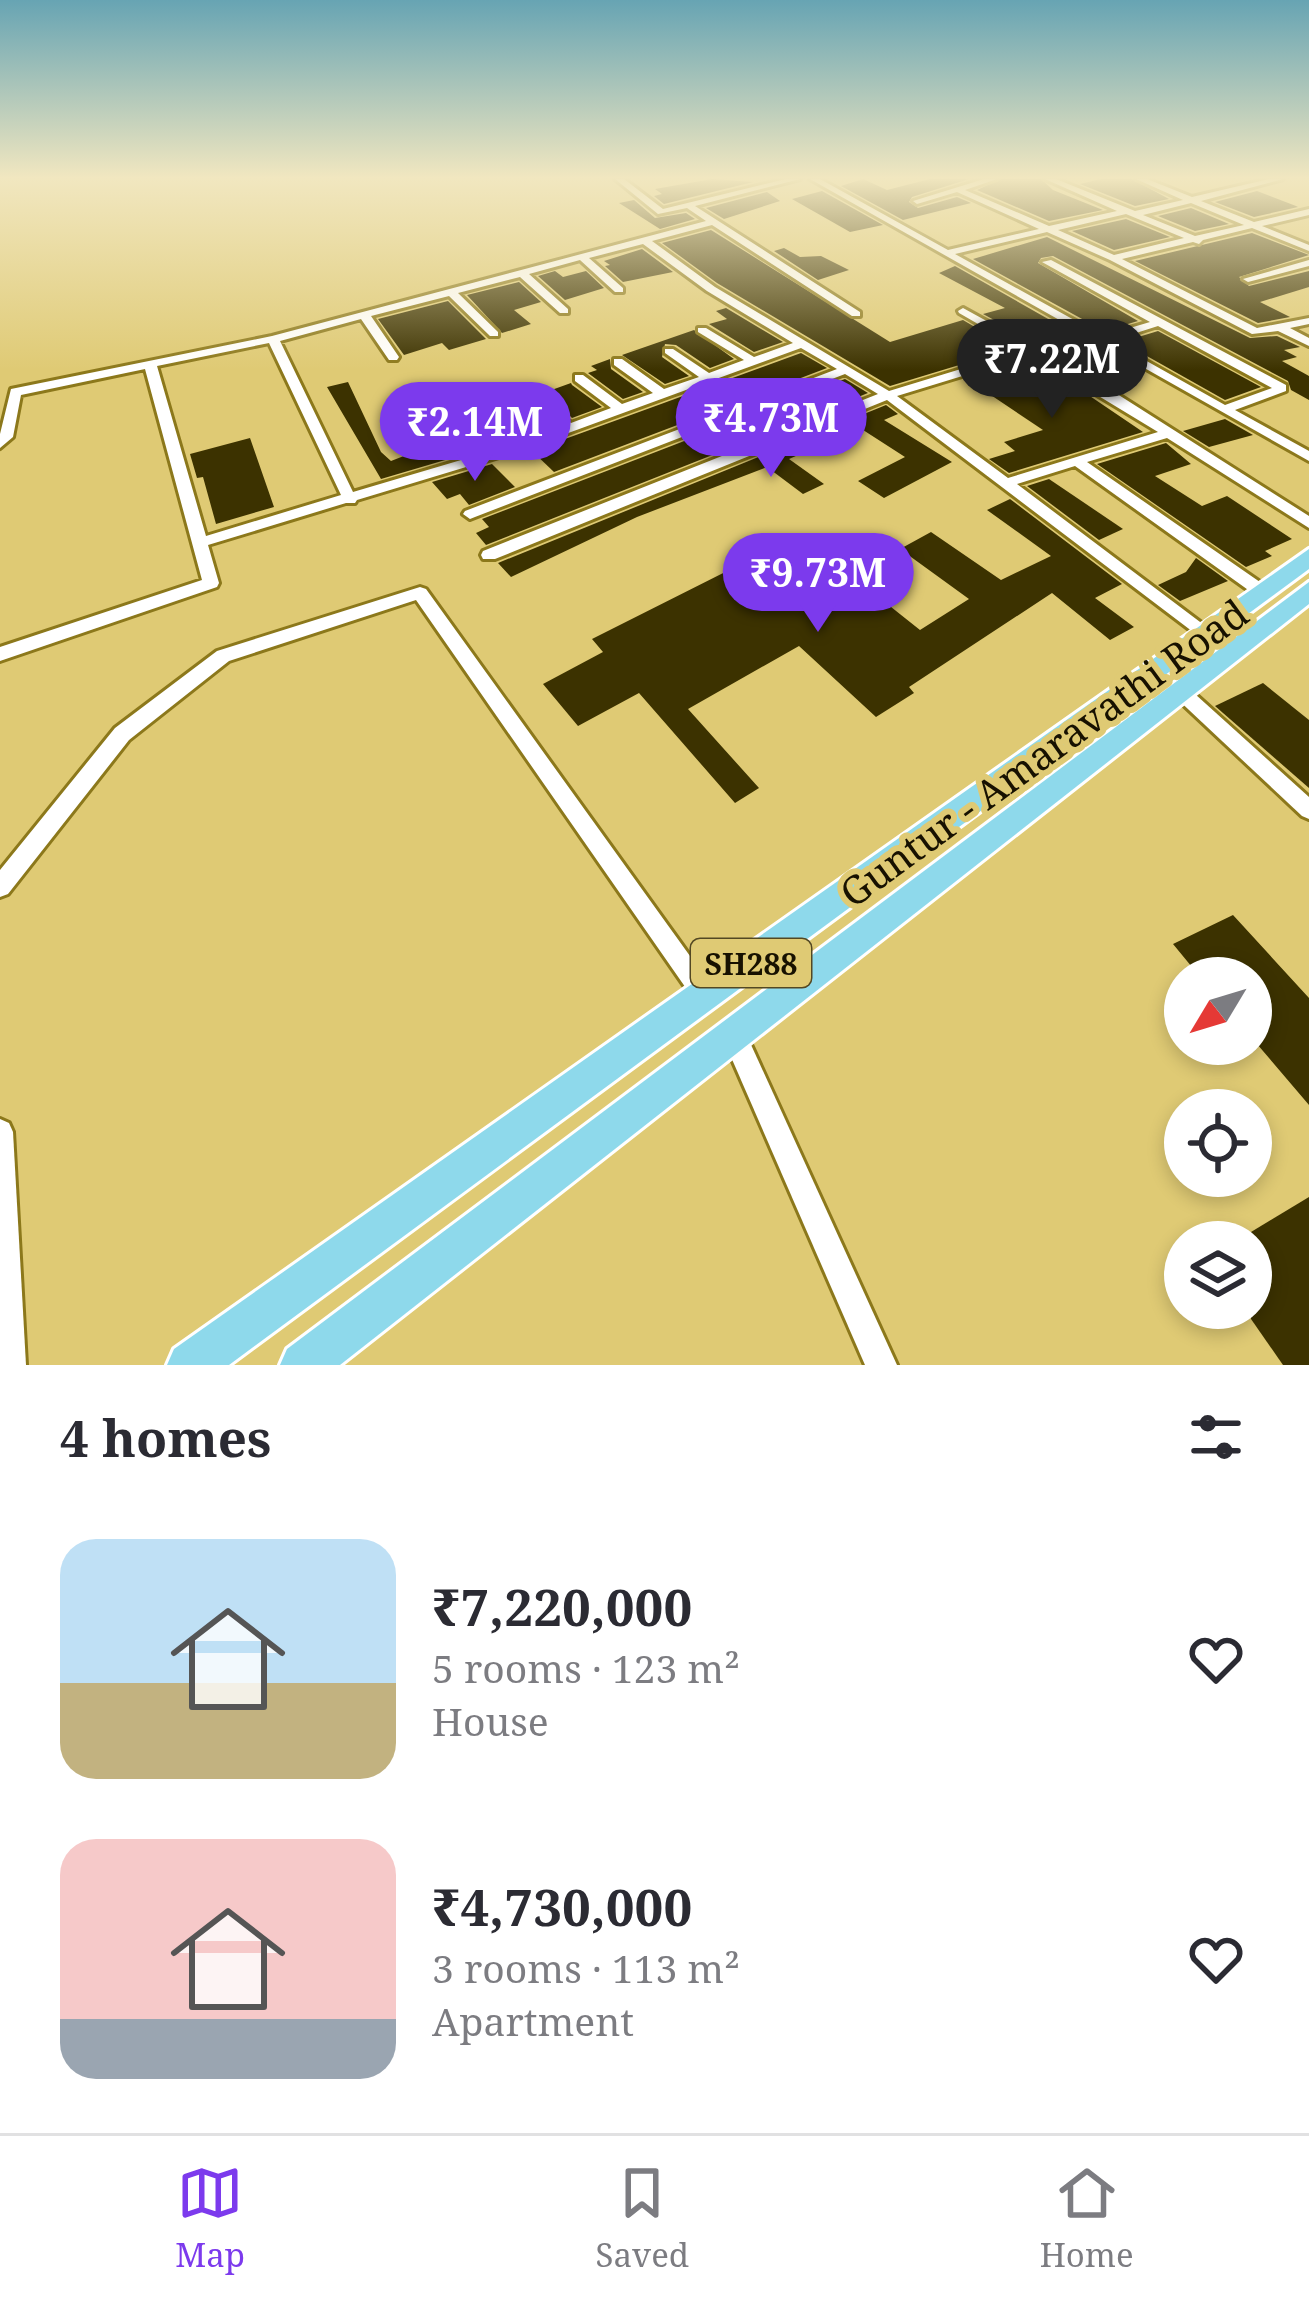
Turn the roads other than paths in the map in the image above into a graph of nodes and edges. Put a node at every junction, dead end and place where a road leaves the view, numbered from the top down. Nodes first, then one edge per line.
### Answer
1 (639, 243) edge
2 (647, 243) edge
3 (745, 243) edge
4 (929, 243) edge
5 (993, 243) edge
6 (1078, 243) edge
7 (1190, 243) edge
8 (948, 253) junction
9 (583, 258) junction
10 (1113, 258) junction
11 (1047, 262) dead end
12 (1309, 263) edge
13 (524, 274) junction
14 (1248, 279) dead end
15 (619, 290) dead end
16 (452, 293) junction
17 (963, 310) dead end
18 (564, 311) dead end
19 (856, 314) dead end
20 (365, 316) junction
21 (1309, 320) edge
22 (1160, 322) junction
23 (1280, 327) junction
24 (702, 330) dead end
25 (494, 334) dead end
26 (273, 339) junction
27 (1103, 340) junction
28 (800, 344) junction
29 (1309, 344) edge
30 (669, 351) dead end
31 (1030, 351) junction
32 (393, 357) dead end
33 (753, 361) junction
34 (618, 362) dead end
35 (152, 367) junction
36 (846, 370) junction
37 (707, 377) junction
38 (579, 378) dead end
39 (8, 393) edge
40 (662, 394) junction
41 (530, 395) dead end
42 (888, 395) junction
43 (620, 409) junction
44 (1226, 409) junction
45 (479, 416) dead end
46 (569, 428) junction
47 (1168, 433) junction
48 (0, 444) edge
49 (514, 448) junction
50 (1309, 457) edge
51 (1076, 460) junction
52 (1006, 483) junction
53 (350, 500) junction
54 (470, 514) dead end
55 (1309, 523) edge
56 (199, 543) junction
57 (489, 555) dead end
58 (1309, 557) edge
59 (1309, 591) edge
60 (1264, 592) junction
61 (1207, 634) junction
62 (0, 654) edge
63 (1180, 690) junction
64 (1125, 711) junction
65 (1309, 810) edge
66 (0, 887) edge
67 (705, 996) junction
68 (733, 1034) junction
69 (0, 1132) edge
70 (10, 1365) edge
71 (190, 1365) edge
72 (302, 1365) edge
73 (881, 1365) edge

1 - 9 street
2 - 28 street
3 - 19 street
4 - 8 street
5 - 8 street
6 - 10 street
7 - 10 street
8 - 27 street
9 - 13 street
9 - 15 street
10 - 23 street
11 - 22 street
12 - 14 street
13 - 16 street
13 - 18 street
16 - 20 street
16 - 25 street
17 - 31 street
20 - 26 street
20 - 32 street
21 - 23 street
22 - 27 street
22 - 44 street
23 - 29 street
24 - 33 street
26 - 35 street
26 - 53 street
27 - 44 street
28 - 33 street
28 - 36 street
30 - 37 street
31 - 42 street
31 - 47 street
33 - 37 street
34 - 40 street
35 - 39 street
35 - 56 street
36 - 42 street
36 - 54 street
37 - 40 street
38 - 43 street
39 - 48 street
40 - 43 street
41 - 46 street
42 - 52 street
42 - 57 street
43 - 46 street
44 - 50 street
45 - 49 street
46 - 49 street
47 - 51 street
47 - 55 street
49 - 53 street
51 - 52 street
51 - 60 street
52 - 61 street
53 - 56 street
56 - 62 street
58 - 60 main road, Guntur - Amaravathi Road / SH288
59 - 63 main road, Guntur - Amaravathi Road / SH288
60 - 61 main road, Guntur - Amaravathi Road / SH288
61 - 64 main road, Guntur - Amaravathi Road / SH288
63 - 64 main road, Guntur - Amaravathi Road / SH288
63 - 65 street
64 - 67 main road, Guntur - Amaravathi Road / SH288
64 - 68 main road, Guntur - Amaravathi Road / SH288
66 - 67 street
67 - 71 main road, Guntur - Amaravathi Road / SH288
68 - 72 main road, Guntur - Amaravathi Road / SH288
68 - 73 street
69 - 70 street

